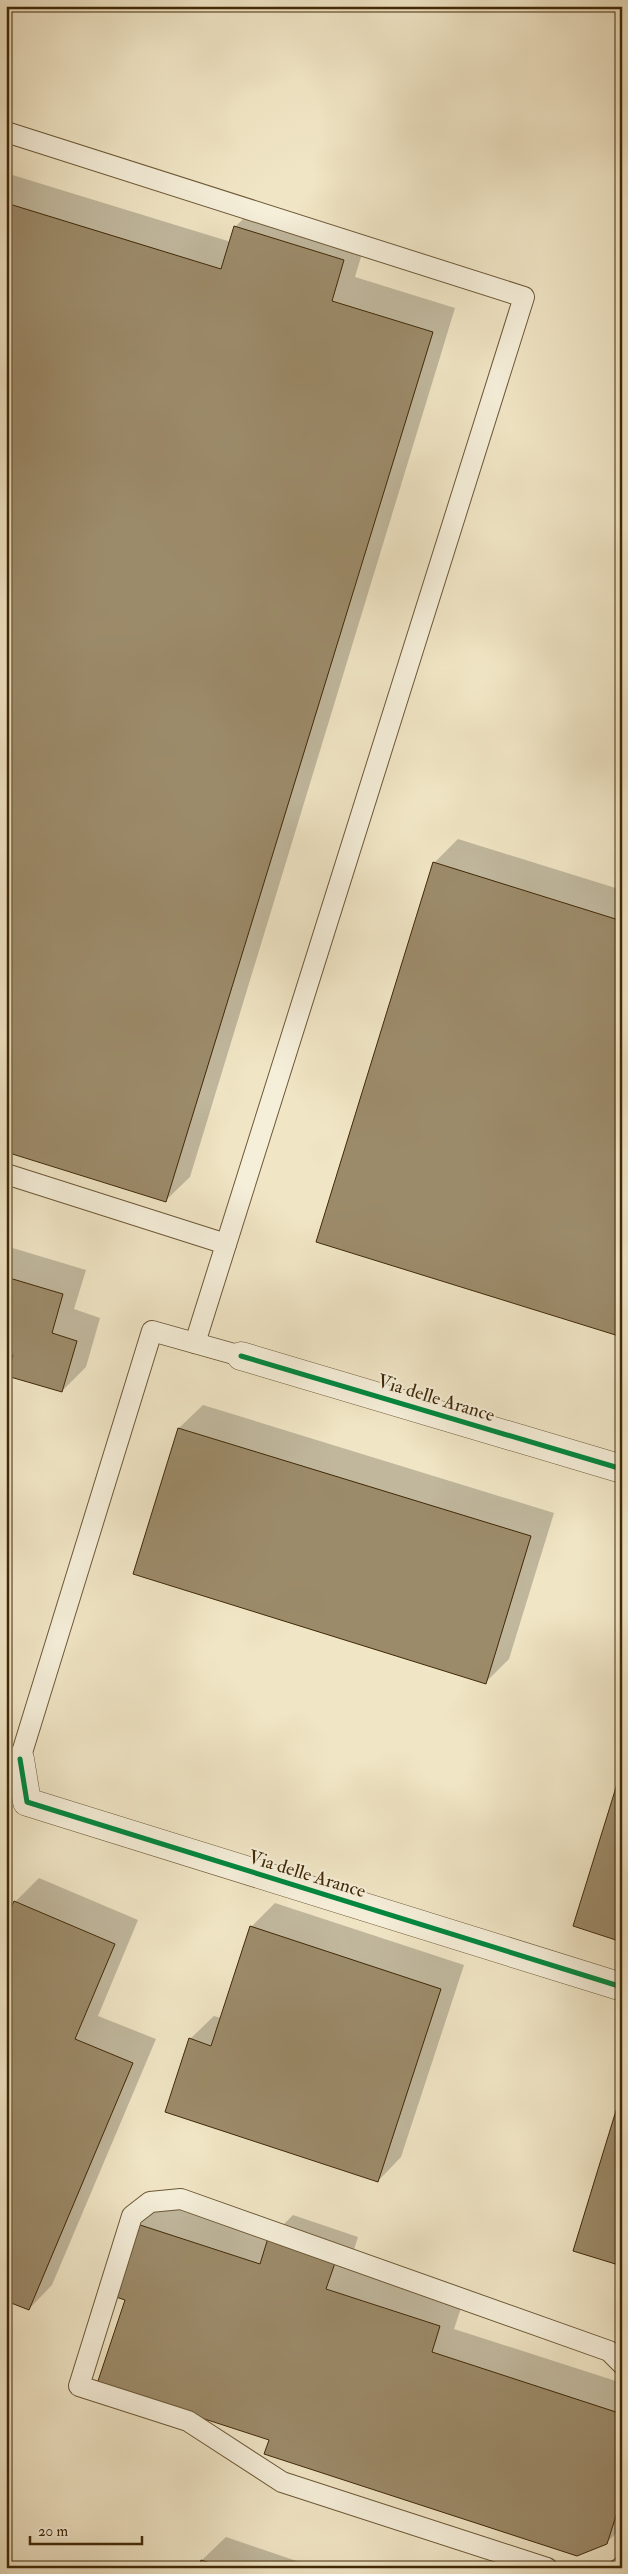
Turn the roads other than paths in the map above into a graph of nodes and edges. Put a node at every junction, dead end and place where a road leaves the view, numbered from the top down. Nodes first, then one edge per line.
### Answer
1 (6, 132) edge
2 (6, 1174) edge
3 (226, 1244) junction
4 (195, 1343) junction
5 (241, 1356) joint
6 (622, 1469) edge
7 (20, 1759) joint
8 (622, 1987) edge
9 (622, 2364) edge
10 (547, 2568) edge

1 - 3 lane
2 - 3 lane
3 - 4 lane
4 - 5 lane
4 - 7 lane
5 - 6 street, Via delle Arance
7 - 8 street, Via delle Arance
9 - 10 lane

